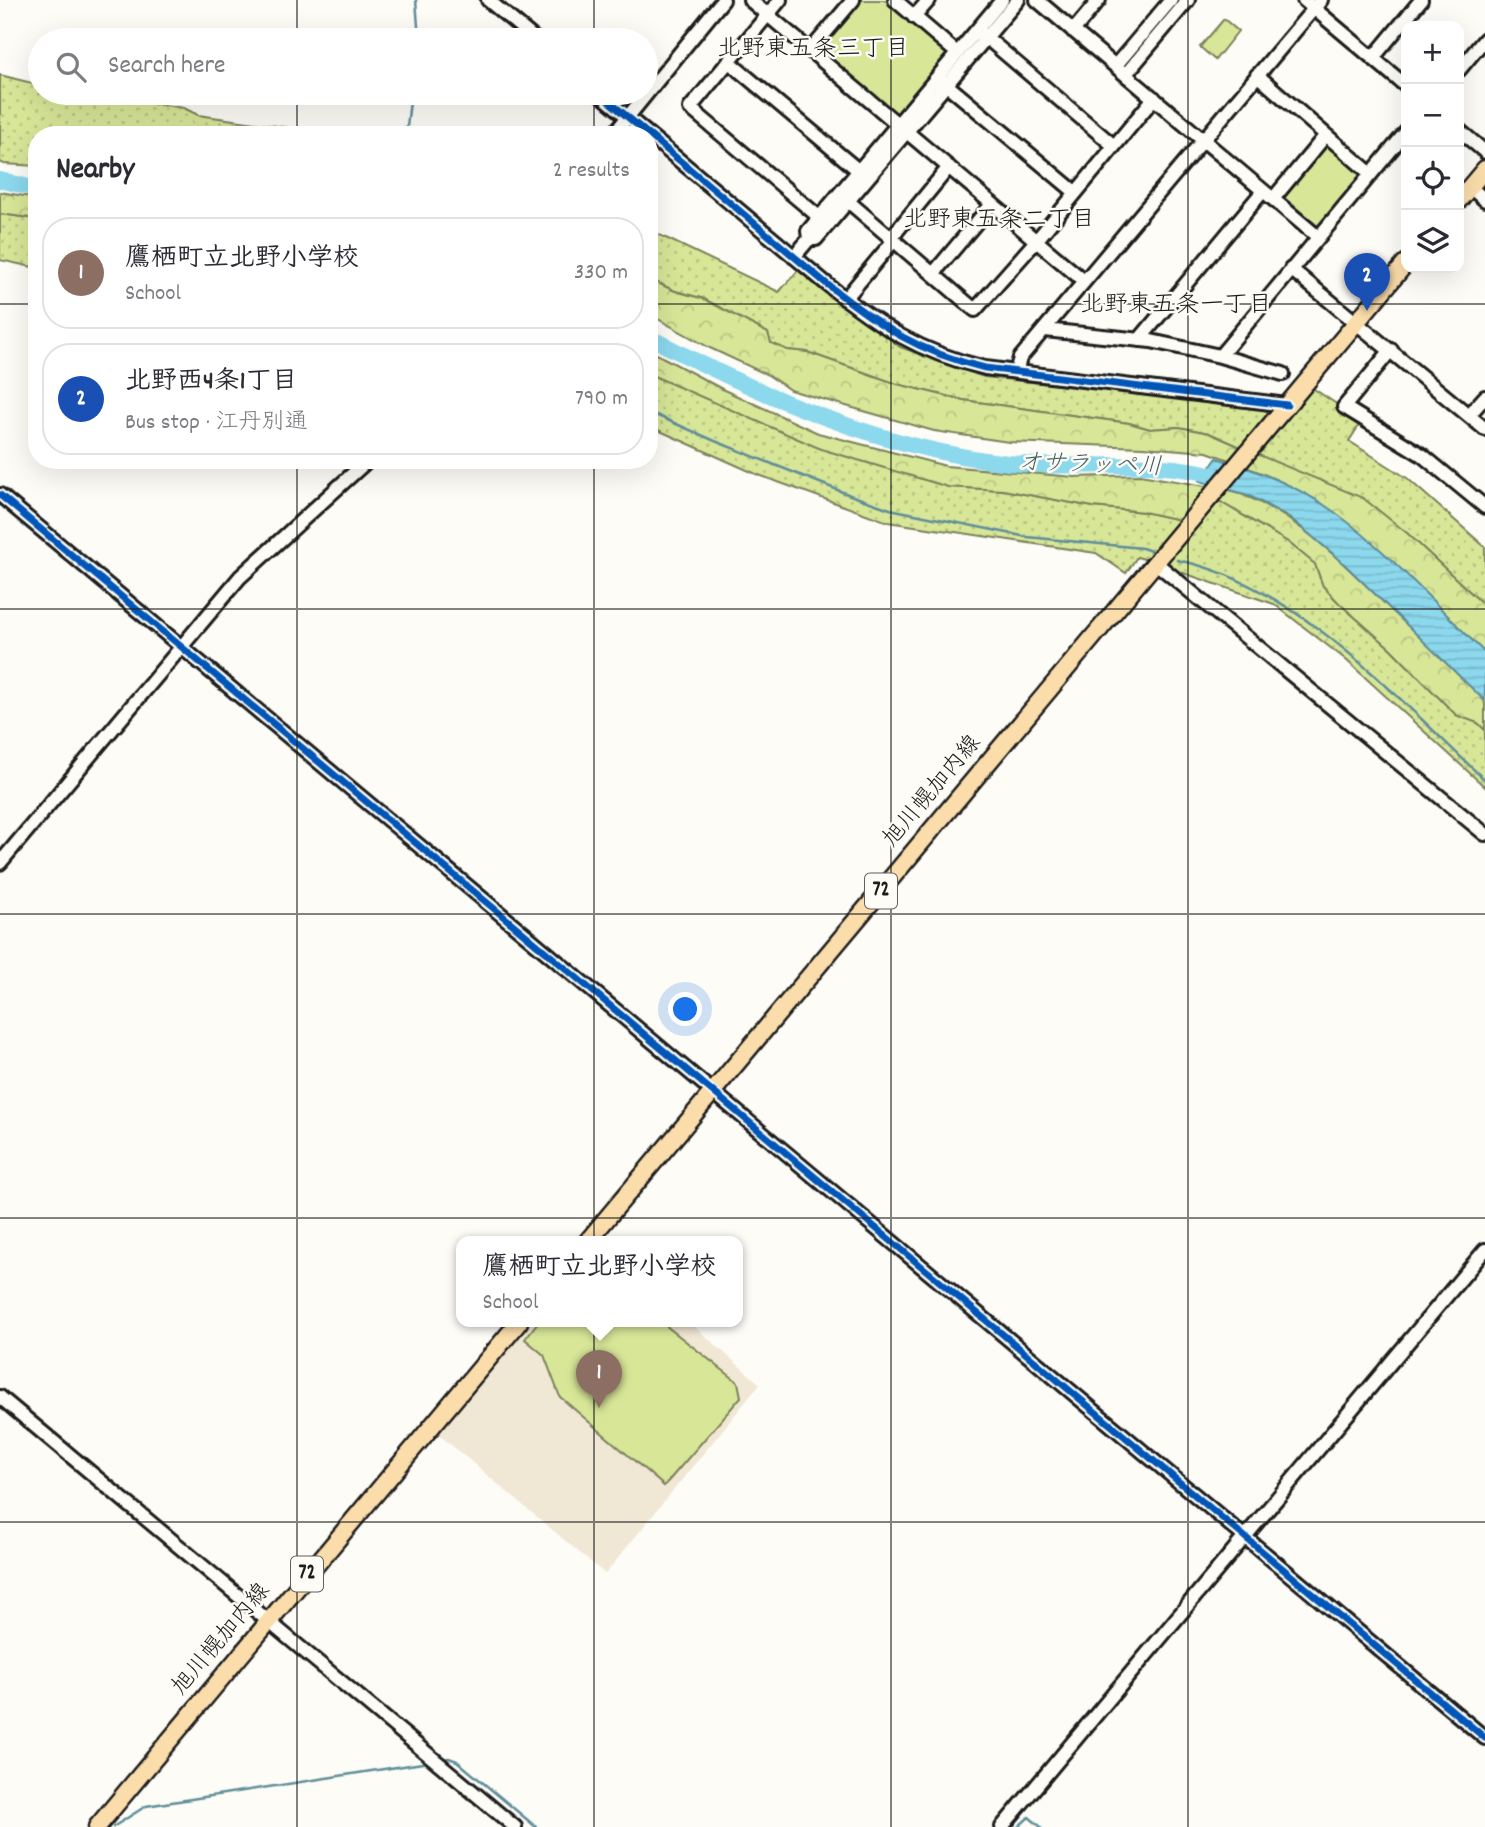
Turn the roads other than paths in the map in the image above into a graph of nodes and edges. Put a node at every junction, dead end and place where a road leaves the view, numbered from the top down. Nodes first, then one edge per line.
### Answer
1 (488, 0) edge
2 (723, 0) edge
3 (750, 0) edge
4 (780, 0) edge
5 (853, 0) edge
6 (895, 0) edge
7 (929, 0) edge
8 (1002, 0) edge
9 (1018, 0) edge
10 (1037, 0) edge
11 (1099, 0) edge
12 (1171, 0) edge
13 (1188, 0) edge
14 (1421, 0) edge
15 (1313, 3) edge
16 (768, 15) junction
17 (914, 17) junction
18 (522, 28) edge
19 (1073, 31) junction
20 (982, 34) junction
21 (1485, 39) edge
22 (810, 51) junction
23 (957, 53) junction
24 (1373, 58) junction
25 (729, 62) junction
26 (1464, 64) edge
27 (1116, 65) junction
28 (1126, 75) junction
29 (1257, 75) junction
30 (658, 79) edge
31 (942, 81) junction
32 (1404, 84) edge
33 (1154, 98) junction
34 (614, 105) edge
35 (636, 105) edge
36 (627, 116) junction
37 (620, 126) edge
38 (639, 126) edge
39 (902, 128) junction
40 (1464, 134) edge
41 (1326, 135) junction
42 (1401, 138) edge
43 (1203, 139) junction
44 (658, 142) edge
45 (1114, 146) junction
46 (1485, 152) edge
47 (949, 167) junction
48 (1485, 169) edge
49 (863, 174) junction
50 (1371, 174) junction
51 (1470, 187) junction
52 (1076, 192) junction
53 (1464, 194) edge
54 (1268, 195) junction
55 (1485, 200) edge
56 (849, 201) junction
57 (992, 204) junction
58 (819, 217) junction
59 (1318, 237) junction
60 (809, 239) junction
61 (893, 239) junction
62 (1036, 241) junction
63 (794, 257) junction
64 (1291, 269) junction
65 (1401, 269) edge
66 (933, 274) junction
67 (1084, 281) junction
68 (845, 299) junction
69 (1357, 322) junction
70 (1045, 330) junction
71 (1139, 340) junction
72 (1391, 350) junction
73 (1220, 356) junction
74 (1016, 372) junction
75 (1283, 374) dead end
76 (1485, 397) edge
77 (1287, 405) junction
78 (1469, 415) junction
79 (1485, 429) edge
80 (358, 469) edge
81 (0, 495) edge
82 (1485, 507) edge
83 (1156, 563) junction
84 (180, 648) junction
85 (1485, 834) edge
86 (0, 863) edge
87 (713, 1091) junction
88 (592, 1236) edge
89 (1485, 1250) edge
90 (515, 1327) edge
91 (0, 1397) edge
92 (1245, 1537) junction
93 (267, 1622) junction
94 (1485, 1738) edge
95 (97, 1827) edge
96 (514, 1827) edge
97 (1002, 1827) edge

1 - 18 street
2 - 30 street
3 - 16 street
4 - 16 street
5 - 22 street
6 - 17 street
7 - 17 street
8 - 20 street
9 - 20 street
10 - 19 street
11 - 19 street
12 - 27 street
13 - 28 street
14 - 24 street
15 - 24 street
15 - 29 street
16 - 22 street
16 - 25 street
17 - 23 street
19 - 27 street
20 - 23 street
20 - 31 street
20 - 45 street
21 - 26 street
22 - 39 street
23 - 31 street
24 - 32 street
25 - 49 street
25 - 58 street
27 - 28 street
28 - 33 street
29 - 41 street
29 - 43 street
31 - 39 street
31 - 52 street
33 - 43 street
33 - 45 street
34 - 36 street
35 - 36 street
36 - 37 street
36 - 38 street
39 - 47 street
39 - 49 street
40 - 46 street
41 - 50 street
41 - 54 street
42 - 50 street
43 - 54 street
43 - 67 street
44 - 63 street
45 - 52 street
47 - 57 street
47 - 61 street
48 - 51 main road
49 - 56 street
49 - 58 street
50 - 59 street
51 - 53 main road
51 - 55 street
52 - 62 street
54 - 59 street
54 - 71 street
56 - 60 street
56 - 61 street
57 - 62 street
57 - 66 street
58 - 60 street
59 - 64 street
60 - 63 street
61 - 66 street
61 - 68 street
62 - 66 street
62 - 67 street
63 - 68 street
64 - 69 street
64 - 73 street
65 - 69 main road, 72
67 - 70 street
68 - 74 street
69 - 72 street
69 - 77 main road, 72
70 - 71 street
70 - 74 street
71 - 73 street
72 - 78 street
72 - 82 street
73 - 75 street
74 - 77 street
76 - 78 street
77 - 83 main road, 旭川幌加内線 / 72
78 - 79 street
80 - 84 street
81 - 84 street
83 - 85 street
83 - 87 main road, 旭川幌加内線 / 72
84 - 86 street
84 - 87 street
87 - 88 main road, 旭川幌加内線 / 72
87 - 92 street
89 - 92 street
90 - 93 main road, 旭川幌加内線 / 72
91 - 93 street
92 - 94 street
92 - 97 street
93 - 95 main road, 旭川幌加内線 / 72
93 - 96 street

